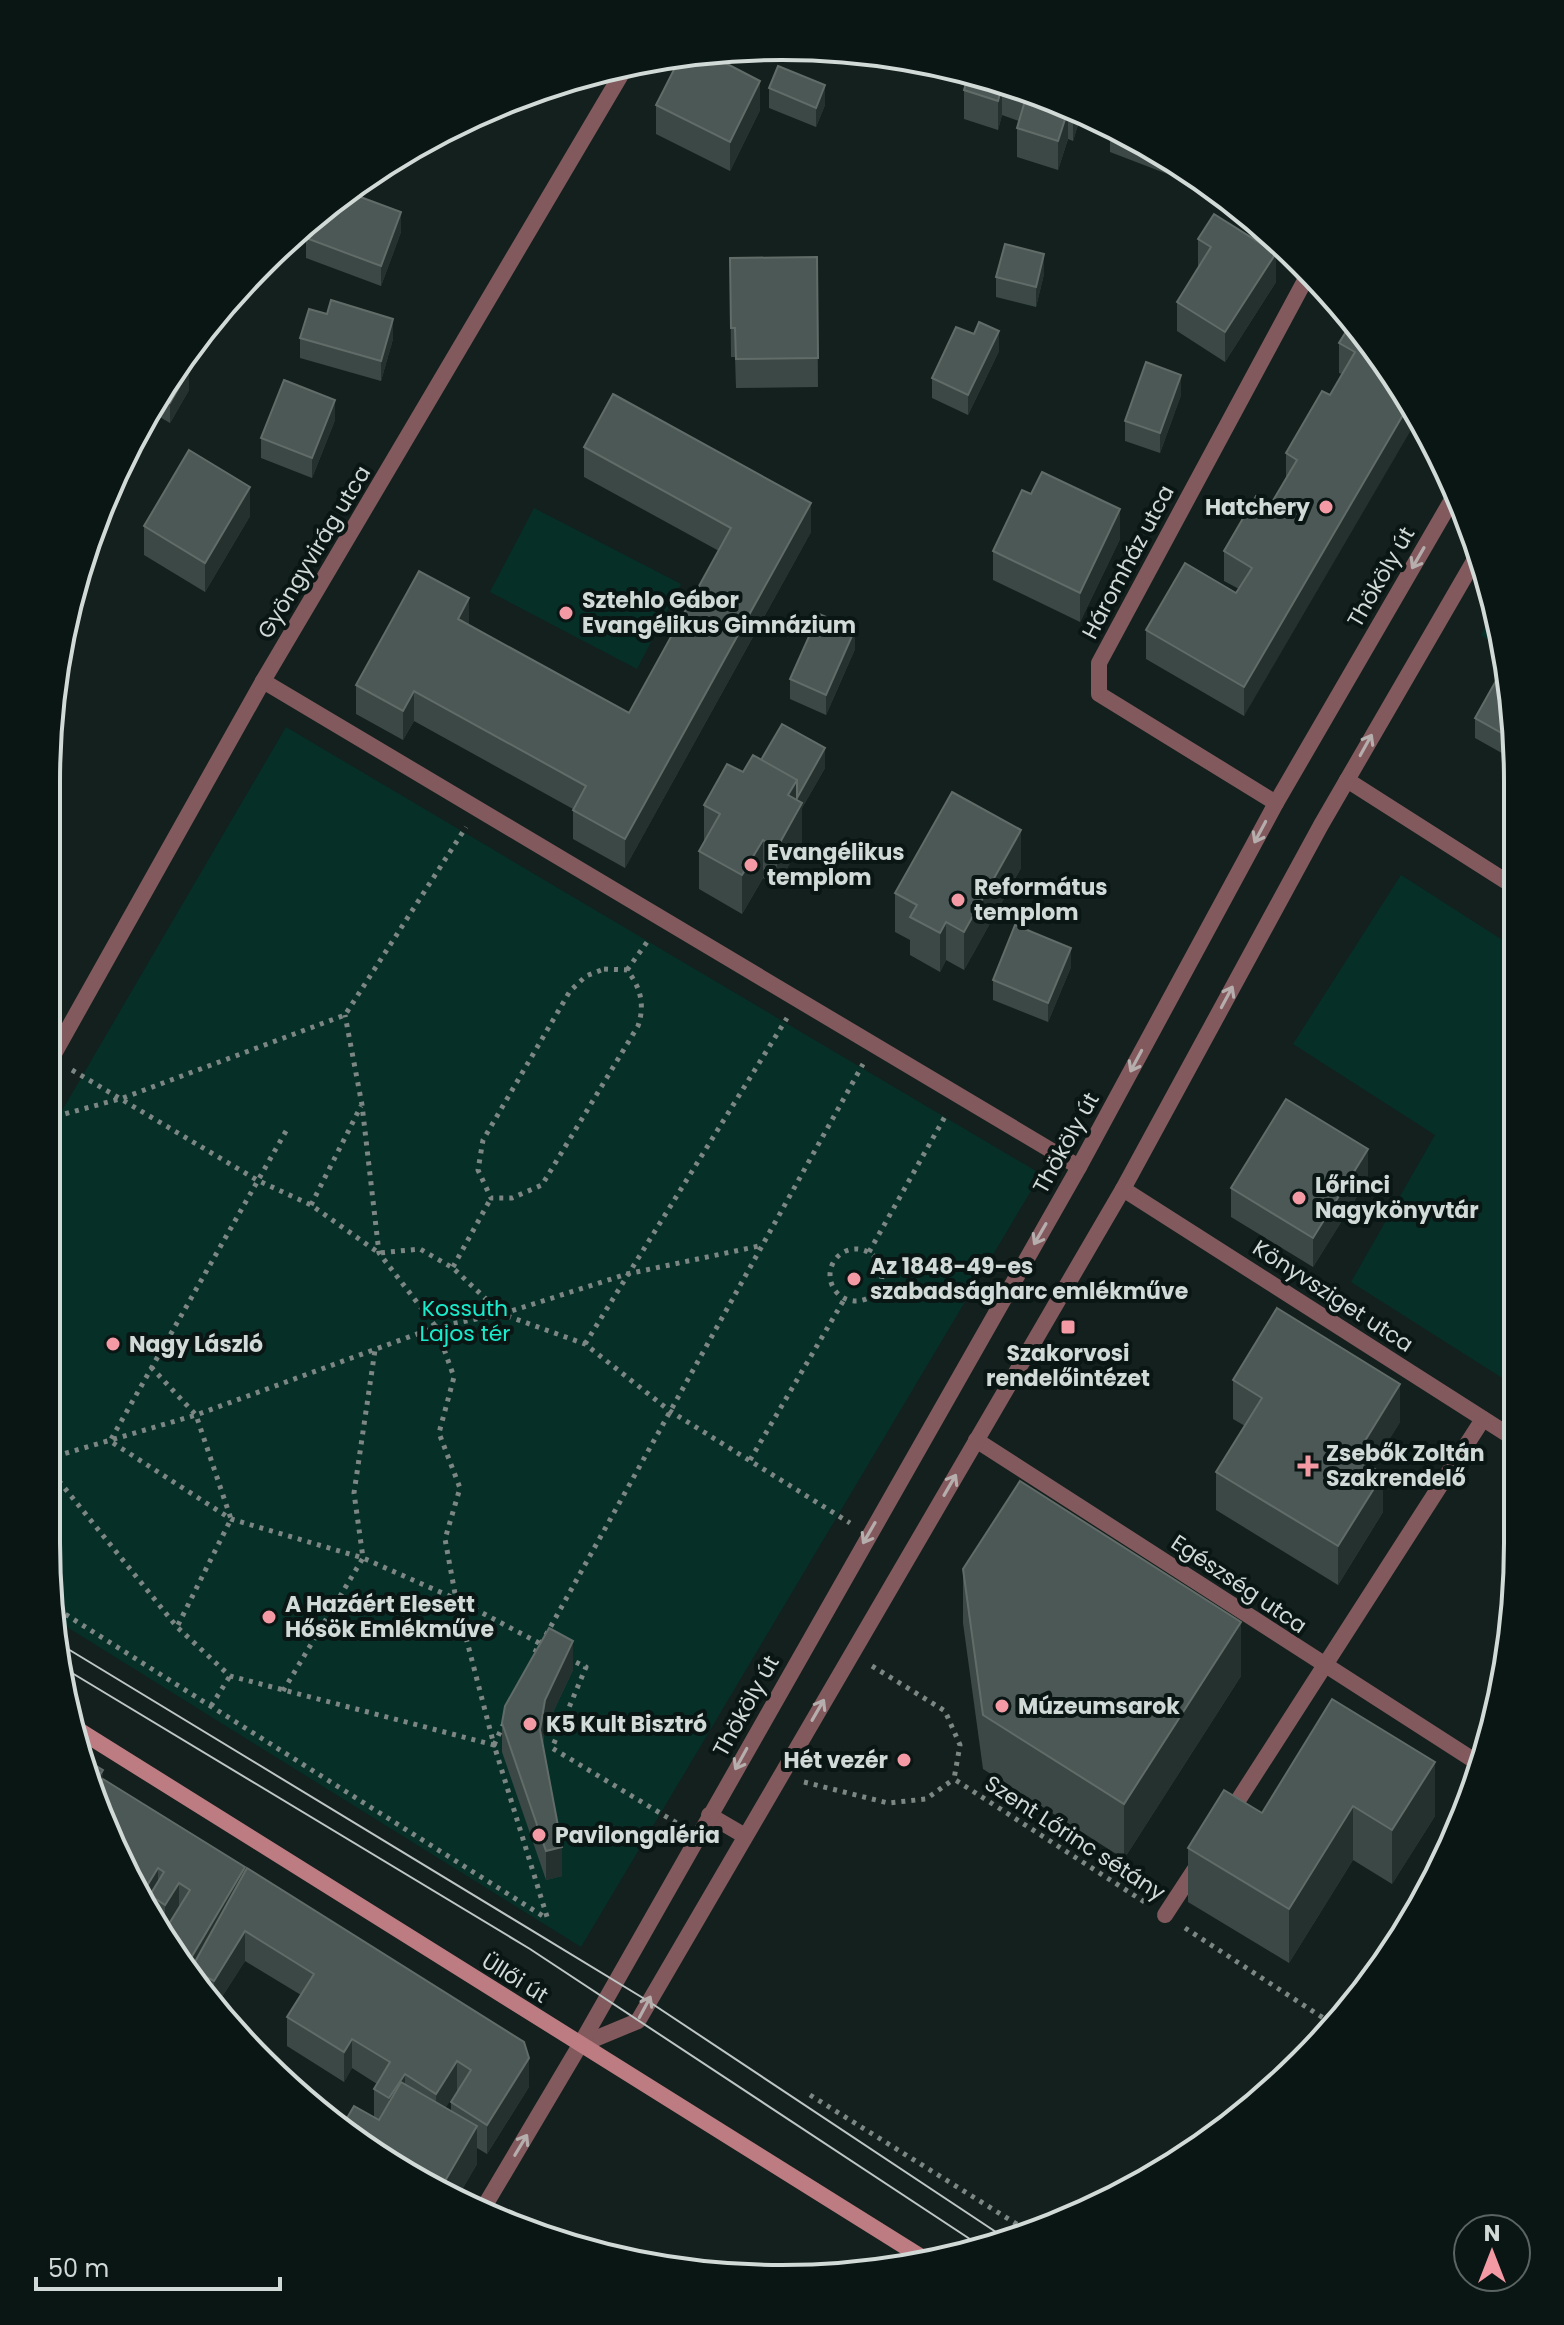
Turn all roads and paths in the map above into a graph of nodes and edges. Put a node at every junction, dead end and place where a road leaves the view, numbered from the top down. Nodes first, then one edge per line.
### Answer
1 (618, 79) edge
2 (1304, 283) edge
3 (1449, 505) edge
4 (1471, 566) edge
5 (263, 681) junction
6 (1347, 780) junction
7 (1276, 803) junction
8 (478, 809) junction
9 (1504, 880) edge
10 (664, 920) junction
11 (627, 970) junction
12 (798, 1000) junction
13 (345, 1015) junction
14 (60, 1044) edge
15 (874, 1045) junction
16 (60, 1069) edge
17 (957, 1095) junction
18 (123, 1098) junction
19 (362, 1105) junction
20 (60, 1115) edge
21 (286, 1131) dead end
22 (1079, 1167) junction
23 (257, 1180) junction
24 (1123, 1189) junction
25 (491, 1198) junction
26 (311, 1205) junction
27 (760, 1246) junction
28 (869, 1252) junction
29 (379, 1253) junction
30 (453, 1268) junction
31 (627, 1274) junction
32 (845, 1298) junction
33 (502, 1314) junction
34 (436, 1327) junction
35 (585, 1344) junction
36 (375, 1350) junction
37 (151, 1367) junction
38 (670, 1411) junction
39 (196, 1415) junction
40 (1483, 1419) junction
41 (1504, 1432) edge
42 (976, 1440) junction
43 (110, 1441) junction
44 (60, 1457) edge
45 (750, 1460) junction
46 (60, 1480) edge
47 (231, 1519) junction
48 (868, 1534) junction
49 (363, 1558) junction
50 (456, 1599) junction
51 (64, 1613) edge
52 (177, 1627) junction
53 (539, 1643) junction
54 (551, 1649) edge
55 (851, 1653) junction
56 (562, 1655) edge
57 (533, 1658) edge
58 (1324, 1667) junction
59 (230, 1676) junction
60 (283, 1691) junction
61 (211, 1706) junction
62 (507, 1716) edge
63 (86, 1735) edge
64 (494, 1745) junction
65 (1471, 1758) edge
66 (779, 1776) junction
67 (954, 1779) junction
68 (709, 1815) junction
69 (697, 1836) junction
70 (745, 1836) junction
71 (1165, 1915) junction
72 (1325, 2019) edge
73 (580, 2045) junction
74 (810, 2095) dead end
75 (487, 2202) edge
76 (1019, 2225) edge
77 (914, 2253) edge

1 - 5 street, Gyöngyvirág utca
2 - 7 street, Háromház utca
3 -> 7 street, Thököly út
6 -> 4 street
5 - 8 street
5 - 14 street, Gyöngyvirág utca
6 - 9 street
24 -> 6 street
7 -> 22 street, Thököly út
8 - 10 street
8 - 13 path
10 - 11 path
10 - 12 street
11 - 25 path
11 - 25 path
12 - 15 street
12 - 31 path
13 - 18 path
13 - 19 path
15 - 17 street
15 - 27 path
16 - 18 path
17 - 22 street
17 - 28 path
18 - 20 path
18 - 23 path
19 - 26 path
19 - 29 path
21 - 23 path
22 -> 48 street, Thököly út
23 - 26 path
23 - 37 path
24 - 40 street, Könyvsziget utca
24 - 42 street
25 - 30 path
26 - 29 path
27 - 31 path
27 - 38 path
28 - 32 path
28 - 32 path
29 - 30 path
29 - 34 path
30 - 33 path
31 - 33 path
31 - 35 path
32 - 45 path
33 - 34 path
33 - 35 path
34 - 36 path
34 - 50 path
35 - 38 path
36 - 39 path
36 - 49 path
37 - 39 path
37 - 43 path
38 - 45 path
38 - 53 path
39 - 43 path
39 - 47 path
40 - 41 street, Könyvsziget utca
40 - 58 street
55 -> 42 street
42 - 58 street, Egészség utca
43 - 44 path
43 - 47 path
45 - 48 path
46 - 52 path
47 - 49 path
47 - 52 path
48 -> 68 street, Thököly út
49 - 50 path
49 - 60 path
50 - 53 path
50 - 64 path
51 - 61 path
52 - 59 path
53 - 54 path
53 - 57 path
66 -> 55 street
55 - 67 path, Szent Lőrinc sétány
56 - 69 path
58 - 65 street, Egészség utca
58 - 71 street
59 - 60 path
59 - 61 path
60 - 64 path
61 - 64 path
62 - 64 path
63 - 73 main road, Üllői út
66 - 67 path
66 - 70 street
67 - 71 path, Szent Lőrinc sétány
68 - 69 street, Thököly út
68 - 70 street
69 - 73 street, Thököly út
73 -> 70 street
71 - 72 path, Szent Lőrinc sétány
75 -> 73 street, Thököly út
73 - 77 main road, Üllői út
74 - 76 path

